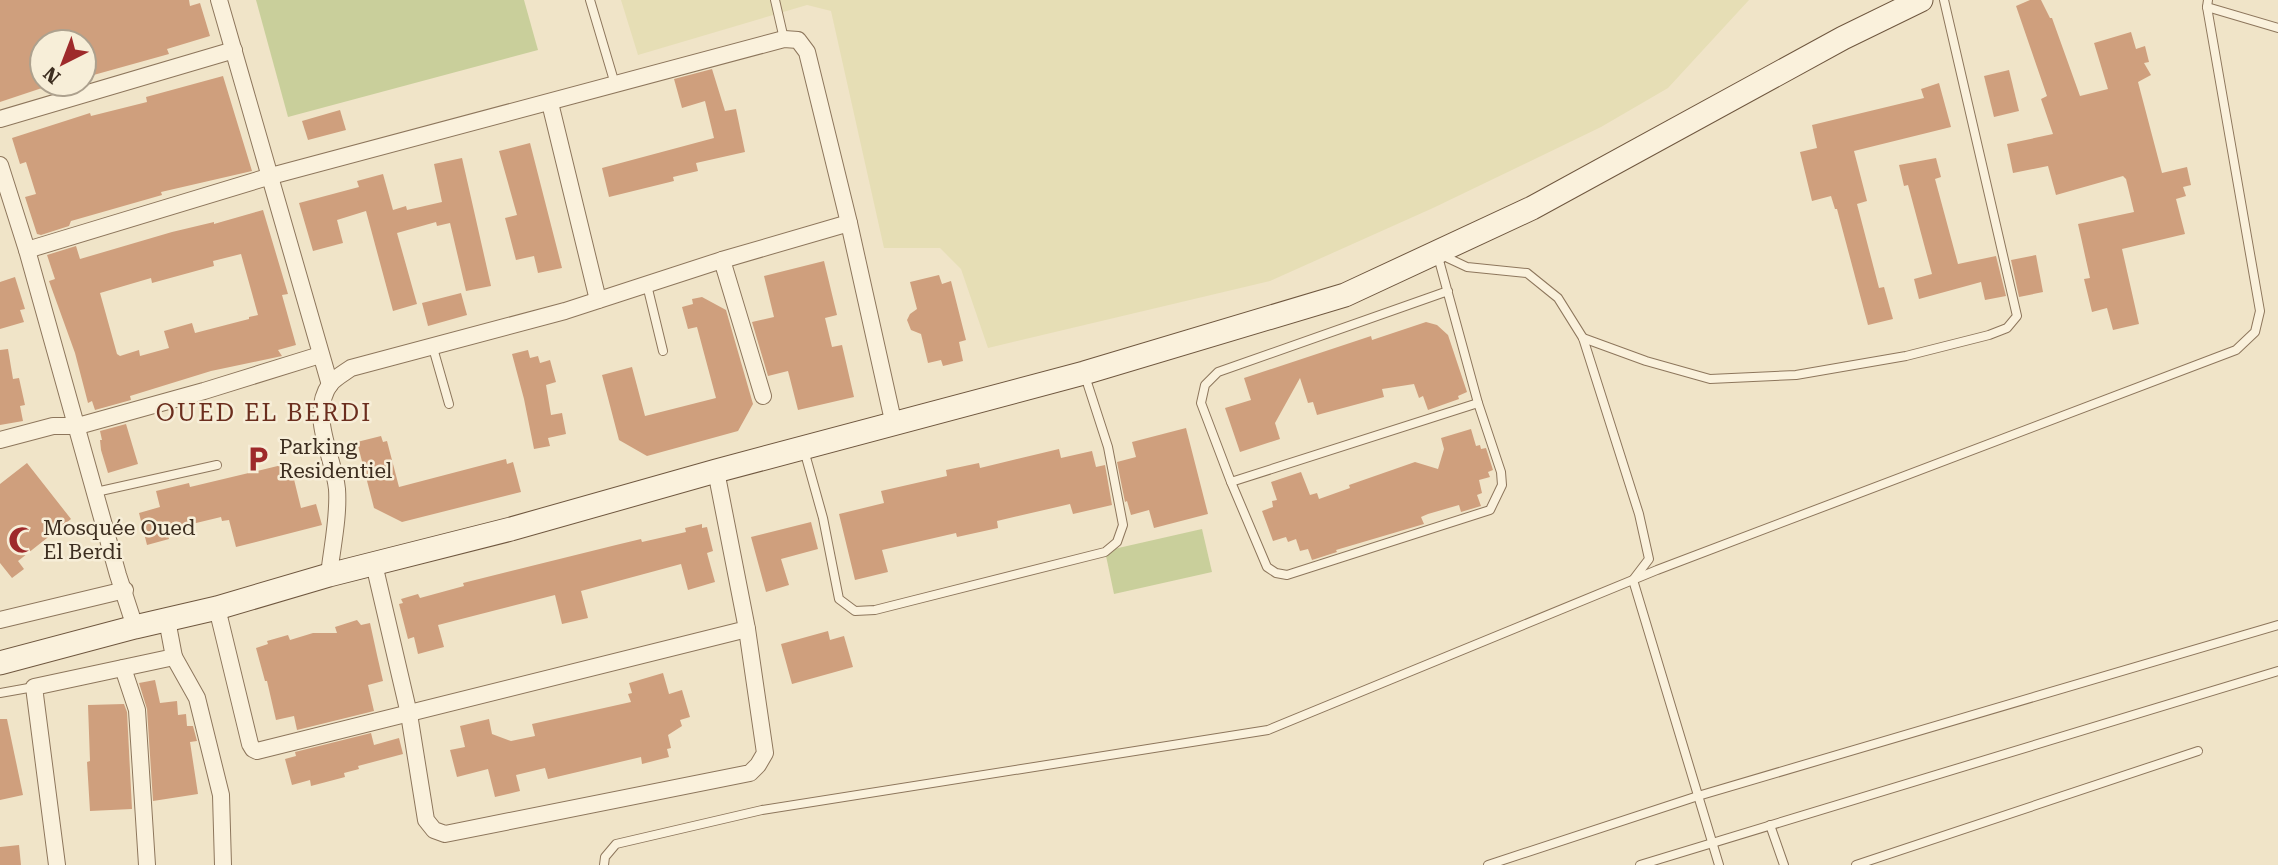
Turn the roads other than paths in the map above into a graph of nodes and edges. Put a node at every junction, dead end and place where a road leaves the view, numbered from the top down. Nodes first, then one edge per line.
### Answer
1 (219, 0) edge
2 (590, 0) edge
3 (775, 0) edge
4 (1921, 0) edge
5 (1944, 0) edge
6 (2208, 4) edge
7 (2278, 28) edge
8 (784, 38) junction
9 (234, 50) junction
10 (615, 85) junction
11 (550, 103) junction
12 (0, 119) edge
13 (0, 165) edge
14 (271, 176) junction
15 (849, 223) junction
16 (27, 250) junction
17 (1437, 253) junction
18 (722, 260) junction
19 (647, 285) junction
20 (1448, 291) junction
21 (598, 300) junction
22 (1583, 338) junction
23 (433, 348) junction
24 (663, 351) dead end
25 (320, 355) junction
26 (1084, 373) junction
27 (330, 384) junction
28 (763, 396) dead end
29 (1478, 403) junction
30 (449, 404) dead end
31 (894, 425) junction
32 (78, 426) junction
33 (0, 440) edge
34 (804, 448) junction
35 (217, 465) dead end
36 (716, 471) junction
37 (1231, 482) junction
38 (96, 492) junction
39 (374, 565) junction
40 (329, 575) junction
41 (1633, 580) junction
42 (125, 590) junction
43 (217, 608) junction
44 (0, 620) edge
45 (167, 620) junction
46 (2278, 625) edge
47 (135, 626) junction
48 (747, 629) junction
49 (174, 657) junction
50 (0, 663) edge
51 (123, 668) junction
52 (2278, 671) edge
53 (34, 687) junction
54 (0, 693) edge
55 (409, 714) junction
56 (2198, 751) dead end
57 (1698, 796) junction
58 (1770, 825) junction
59 (1711, 843) junction
60 (57, 865) edge
61 (147, 865) edge
62 (223, 865) edge
63 (604, 865) edge
64 (1488, 865) edge
65 (1640, 865) edge
66 (1719, 865) edge
67 (1784, 865) edge
68 (1856, 865) edge

1 - 9 street
2 - 10 lane
3 - 8 lane
4 - 17 main road
5 - 22 lane
6 - 7 lane
6 - 41 lane
8 - 10 street
8 - 15 street
9 - 12 street
9 - 14 street
10 - 11 street
11 - 14 street
11 - 21 street
13 - 16 street
14 - 16 street
14 - 25 street
15 - 18 street
15 - 31 street
16 - 32 street
17 - 20 lane
17 - 22 lane
17 - 26 main road
18 - 19 street
18 - 28 street
19 - 21 street
19 - 24 lane
20 - 29 lane
20 - 37 lane
21 - 23 street
22 - 41 lane
23 - 27 street
23 - 30 lane
25 - 27 street
25 - 32 street
26 - 31 main road
26 - 34 lane
27 - 40 street
29 - 37 lane
29 - 37 lane
31 - 34 main road
32 - 33 street
32 - 38 street
34 - 36 main road
35 - 38 lane
36 - 39 main road
36 - 48 street
38 - 42 street
39 - 40 main road
39 - 55 street
40 - 43 main road
41 - 57 lane
41 - 63 lane
42 - 44 street
42 - 47 street
43 - 45 main road
43 - 55 street
45 - 47 main road
45 - 49 street
46 - 57 lane
47 - 50 main road
48 - 55 street
48 - 55 street
49 - 51 street
49 - 62 street
51 - 53 street
51 - 61 street
52 - 58 lane
53 - 54 lane
53 - 60 street
56 - 68 lane
57 - 59 lane
57 - 64 lane
58 - 59 lane
58 - 67 lane
59 - 65 lane
59 - 66 lane

